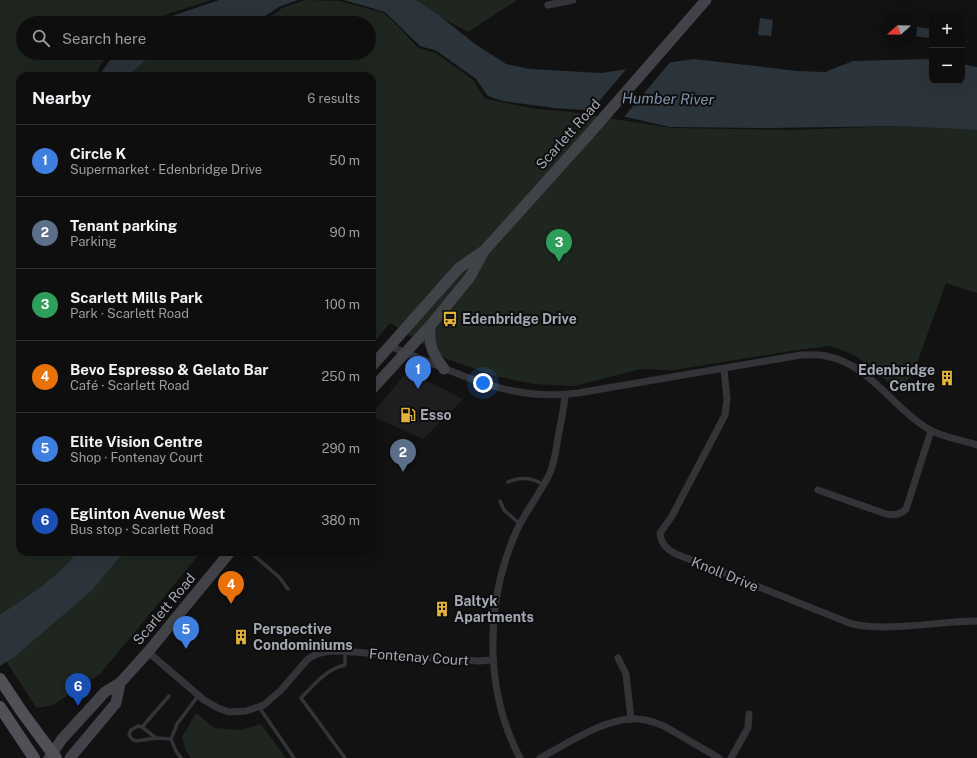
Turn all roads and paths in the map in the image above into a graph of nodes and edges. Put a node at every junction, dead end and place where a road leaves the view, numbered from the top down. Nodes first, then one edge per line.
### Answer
1 (573, 0) edge
2 (705, 0) edge
3 (548, 5) dead end
4 (484, 251) junction
5 (430, 326) junction
6 (389, 346) junction
7 (406, 352) junction
8 (376, 361) edge
9 (444, 369) junction
10 (724, 369) junction
11 (376, 385) edge
12 (565, 395) junction
13 (931, 431) junction
14 (977, 444) edge
15 (508, 482) dead end
16 (543, 484) junction
17 (818, 490) dead end
18 (500, 501) dead end
19 (520, 524) junction
20 (227, 556) edge
21 (255, 556) edge
22 (288, 589) dead end
23 (977, 621) edge
24 (345, 651) junction
25 (148, 652) junction
26 (618, 658) dead end
27 (493, 660) junction
28 (0, 679) edge
29 (120, 683) junction
30 (169, 696) dead end
31 (198, 696) junction
32 (0, 707) edge
33 (259, 707) junction
34 (749, 714) dead end
35 (631, 719) junction
36 (142, 727) junction
37 (156, 738) junction
38 (171, 739) junction
39 (53, 756) edge
40 (34, 758) edge
41 (70, 758) edge
42 (181, 758) edge
43 (294, 758) edge
44 (345, 758) edge
45 (520, 758) edge
46 (540, 758) edge
47 (719, 758) edge
48 (731, 758) edge

1 - 3 street
2 - 4 main road, Scarlett Road
4 - 5 main road, Scarlett Road
4 - 6 main road, Scarlett Road
5 - 7 main road, Scarlett Road
5 - 9 main road
6 - 7 street
6 - 8 main road, Scarlett Road
7 - 9 street
7 - 11 main road, Scarlett Road
9 - 12 street
10 - 12 street
10 - 13 street
10 - 23 street, Knoll Drive
12 - 16 street
13 - 14 street
13 - 17 street
15 - 16 lane
16 - 19 street
18 - 19 lane
19 - 27 street
20 - 25 main road, Scarlett Road
21 - 22 lane
24 - 27 street, Fontenay Court
24 - 33 street, Fontenay Court
24 - 44 lane
25 - 29 main road, Scarlett Road
25 - 31 street, Fontenay Court
26 - 35 street
27 - 45 street
28 - 39 main road
29 - 39 main road, Scarlett Road
29 - 41 main road
30 - 36 lane
31 - 33 street, Fontenay Court
31 - 38 lane
32 - 40 main road
33 - 43 lane
34 - 48 street
35 - 46 street
35 - 47 street
36 - 37 lane
36 - 37 lane
37 - 38 lane
38 - 42 lane

